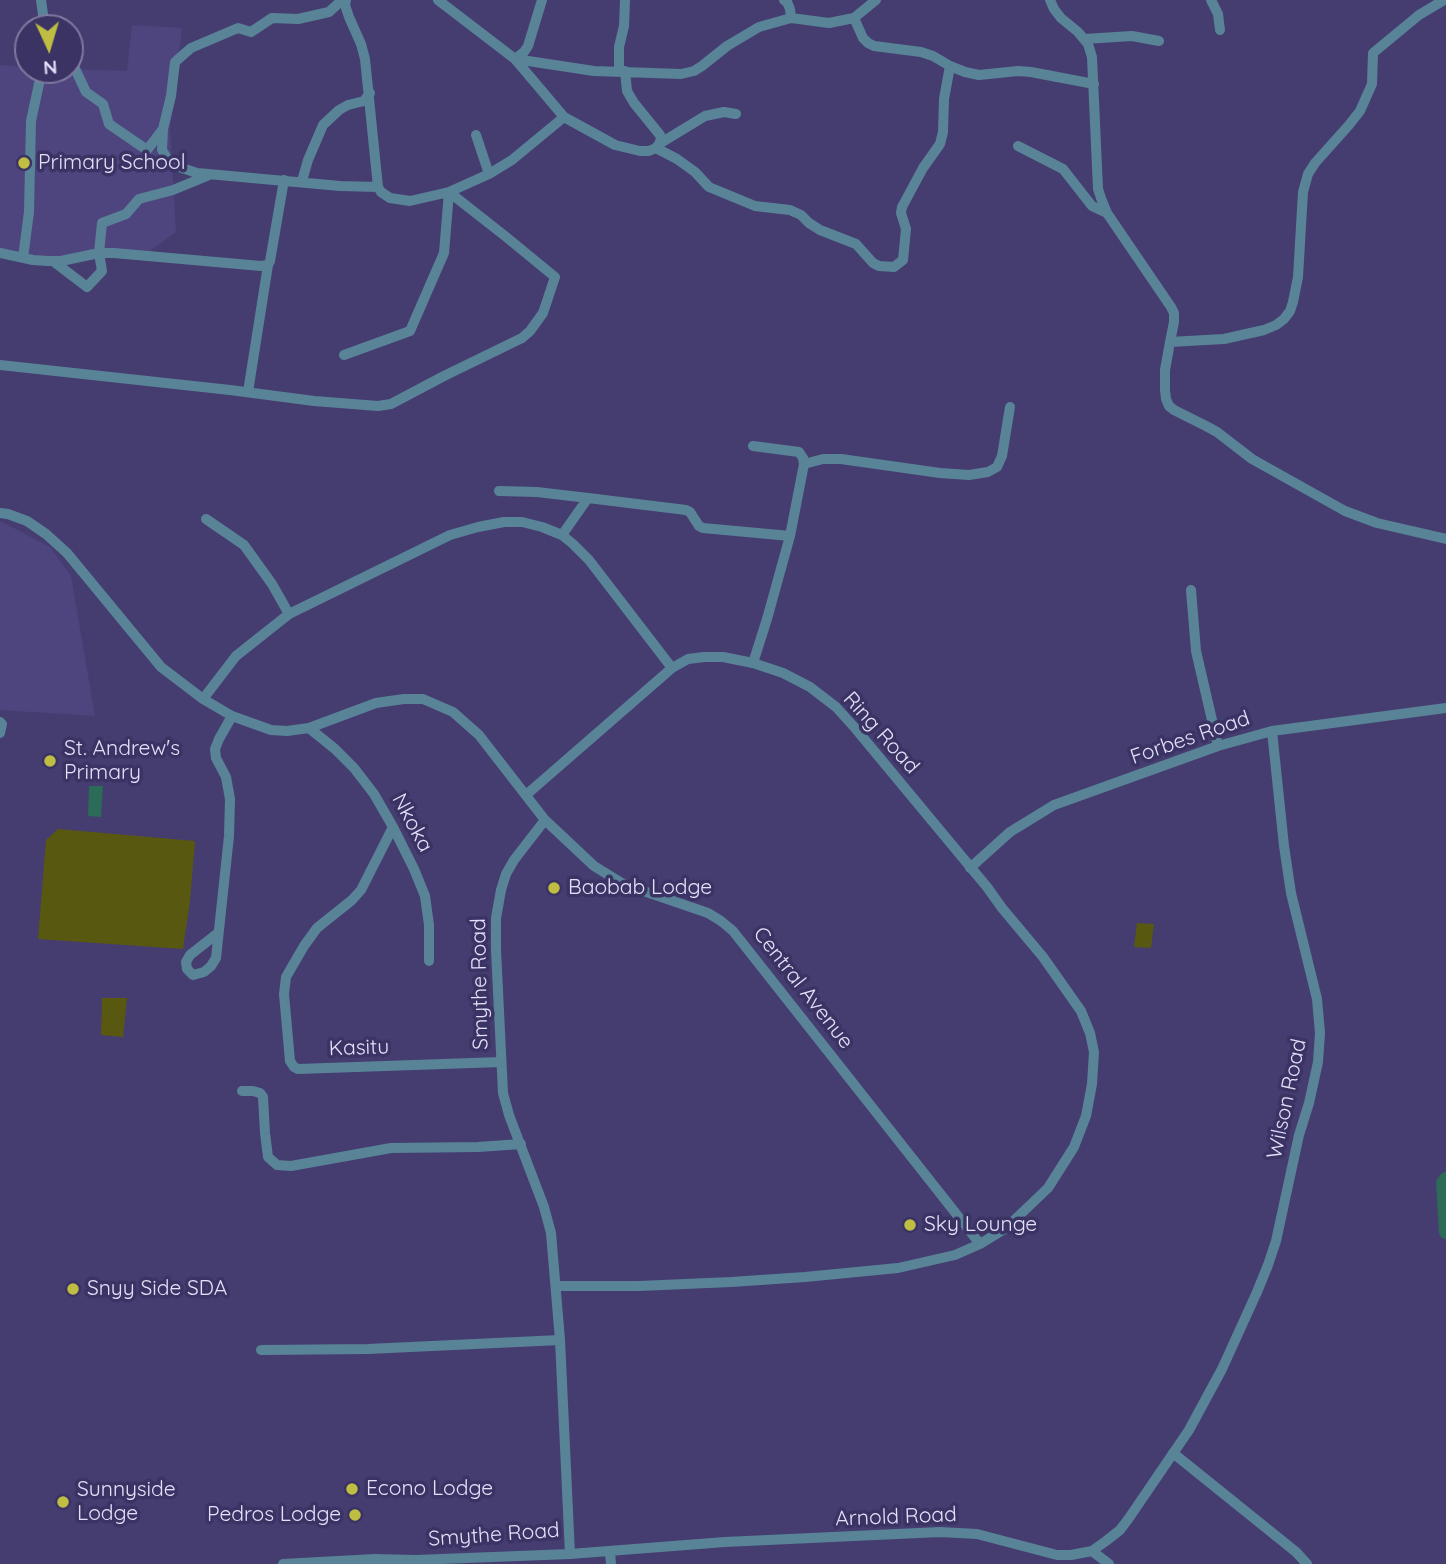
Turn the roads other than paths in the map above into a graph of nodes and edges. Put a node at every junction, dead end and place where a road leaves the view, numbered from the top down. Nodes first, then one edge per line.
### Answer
1 (344, 0) edge
2 (542, 0) edge
3 (625, 0) edge
4 (784, 0) edge
5 (876, 0) edge
6 (1049, 0) edge
7 (1211, 0) edge
8 (1444, 0) edge
9 (443, 1) edge
10 (791, 18) junction
11 (854, 18) junction
12 (1220, 30) dead end
13 (1084, 39) junction
14 (1159, 41) dead end
15 (515, 59) junction
16 (950, 66) junction
17 (622, 71) junction
18 (39, 84) edge
19 (82, 84) edge
20 (1094, 84) junction
21 (370, 93) junction
22 (736, 114) dead end
23 (564, 117) junction
24 (163, 129) junction
25 (476, 135) dead end
26 (658, 146) junction
27 (1018, 146) dead end
28 (489, 174) junction
29 (211, 175) junction
30 (284, 180) junction
31 (302, 181) junction
32 (378, 187) junction
33 (449, 192) junction
34 (1107, 213) junction
35 (0, 253) edge
36 (99, 253) junction
37 (23, 258) junction
38 (53, 261) junction
39 (268, 265) junction
40 (1170, 342) junction
41 (344, 355) dead end
42 (0, 365) edge
43 (248, 392) junction
44 (1010, 407) dead end
45 (754, 446) dead end
46 (804, 464) junction
47 (499, 491) dead end
48 (588, 498) junction
49 (0, 513) edge
50 (206, 519) dead end
51 (562, 535) junction
52 (790, 536) junction
53 (1446, 539) edge
54 (1191, 590) dead end
55 (289, 614) junction
56 (753, 663) junction
57 (672, 668) junction
58 (203, 699) junction
59 (1446, 708) edge
60 (232, 716) junction
61 (0, 722) edge
62 (309, 729) junction
63 (1272, 731) junction
64 (0, 733) edge
65 (1218, 746) junction
66 (526, 795) junction
67 (545, 820) junction
68 (393, 827) junction
69 (970, 868) junction
70 (218, 933) dead end
71 (429, 961) dead end
72 (501, 1062) junction
73 (242, 1091) dead end
74 (521, 1144) junction
75 (980, 1244) junction
76 (556, 1286) junction
77 (560, 1340) junction
78 (261, 1350) dead end
79 (1173, 1453) junction
80 (1092, 1551) junction
81 (610, 1552) junction
82 (570, 1554) junction
83 (283, 1564) edge
84 (611, 1564) edge
85 (1109, 1564) edge
86 (1307, 1564) edge

1 - 21 street
1 - 24 street
2 - 15 street
3 - 17 street
4 - 10 street
5 - 11 street
6 - 13 street
7 - 12 street
8 - 40 street
9 - 15 street
10 - 11 street
10 - 17 street
11 - 16 street
13 - 14 street
13 - 20 street
15 - 17 street
15 - 23 street
16 - 20 street
16 - 26 street
17 - 26 street
18 - 37 street
19 - 24 street
20 - 34 street
21 - 31 street
21 - 32 street
22 - 26 street
23 - 26 street
23 - 28 street
24 - 29 street
25 - 28 street
27 - 34 street
28 - 33 street
29 - 30 street
29 - 36 street
30 - 31 street
30 - 39 street
31 - 32 street
32 - 33 street
33 - 41 street
33 - 43 street
34 - 40 street
35 - 37 street
36 - 38 street
36 - 38 street
36 - 39 street
37 - 38 street
39 - 43 street
40 - 53 street
42 - 43 street
44 - 46 street
45 - 46 street
46 - 52 street
47 - 48 street
48 - 51 street
48 - 52 street
49 - 58 street
50 - 55 street
51 - 55 street
51 - 57 street
52 - 56 street
54 - 65 street
55 - 58 street
56 - 57 street, Ring Road
56 - 69 street, Ring Road
57 - 66 street, Ring Road
58 - 60 street
59 - 63 street, Forbes Road
60 - 62 street
60 - 70 street
61 - 64 street
62 - 66 street
62 - 68 street, Nkoka
63 - 65 street, Forbes Road
63 - 79 street, Wilson Road
65 - 69 street, Forbes Road
66 - 67 street
67 - 72 street, Smythe Road
67 - 75 street, Central Avenue
68 - 71 street, Nkoka
68 - 72 street, Kasitu
69 - 75 street, Ring Road
72 - 74 street, Smythe Road
73 - 74 street
74 - 76 street, Smythe Road
75 - 76 street, Ring Road
76 - 77 street, Smythe Road
77 - 78 street
77 - 82 street, Smythe Road
79 - 80 street
79 - 86 street
80 - 81 street, Arnold Road
80 - 85 street
81 - 82 street, Arnold Road
81 - 84 street
82 - 83 street, Smythe Road

